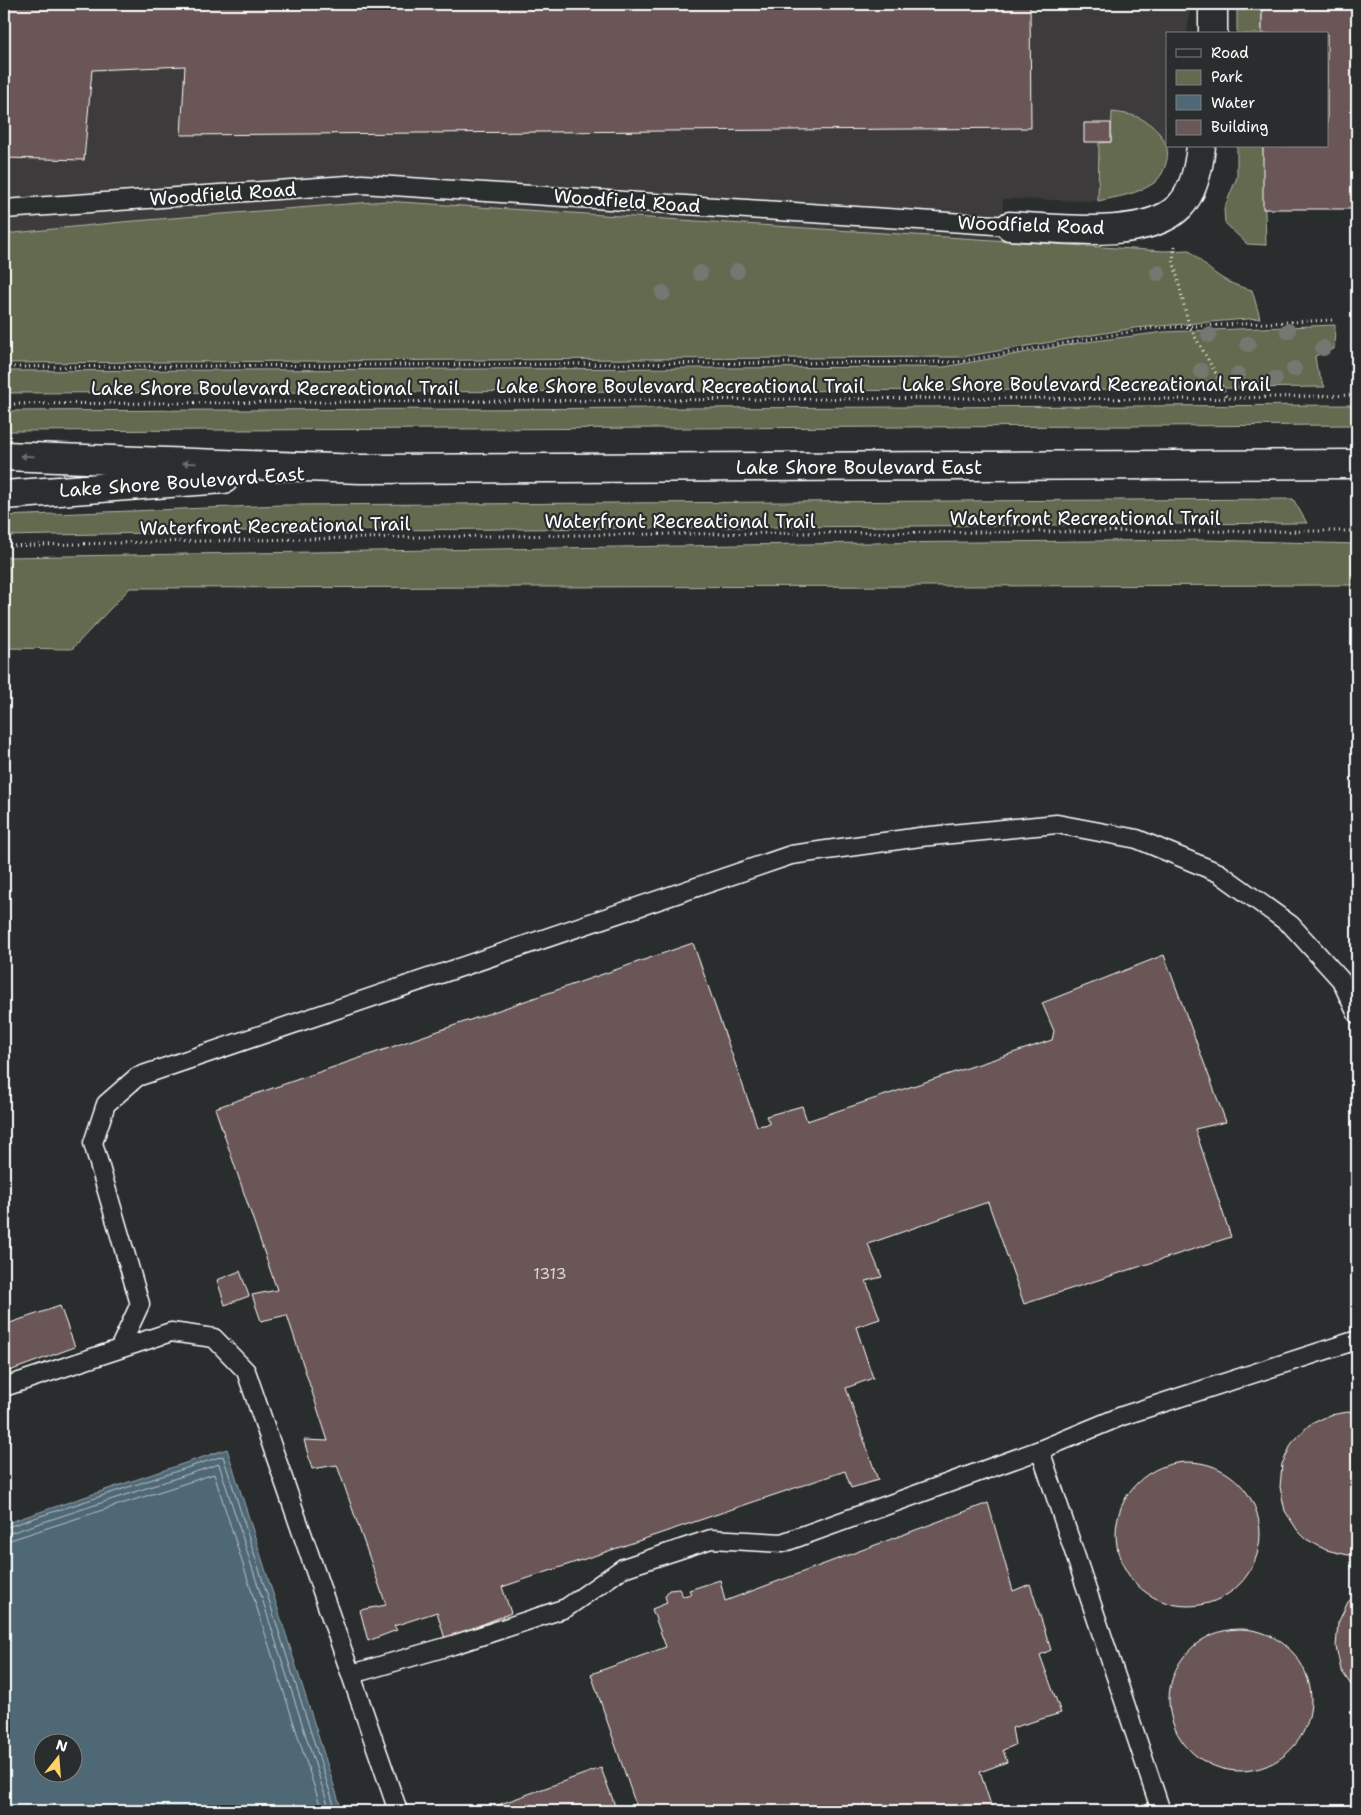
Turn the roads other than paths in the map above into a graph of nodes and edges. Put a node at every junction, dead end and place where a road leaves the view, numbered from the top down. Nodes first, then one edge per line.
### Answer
1 (1213, 4) edge
2 (1213, 32) edge
3 (1201, 148) edge
4 (4, 209) edge
5 (1010, 226) joint
6 (4, 456) edge
7 (1357, 464) edge
8 (360, 469) junction
9 (4, 495) edge
10 (1357, 1014) edge
11 (1357, 1340) edge
12 (120, 1347) junction
13 (4, 1387) edge
14 (1040, 1450) junction
15 (352, 1674) junction
16 (398, 1811) edge
17 (1161, 1811) edge

1 - 2 main road
3 - 5 main road, Woodfield Road
4 - 5 lane, Woodfield Road
8 -> 6 main road, Lake Shore Boulevard East
7 - 8 main road, Lake Shore Boulevard East
8 - 9 main road, Lake Shore Boulevard East
10 - 12 lane
11 - 14 lane
12 - 13 lane
12 - 15 lane
14 - 15 lane
14 - 17 lane
15 - 16 lane

